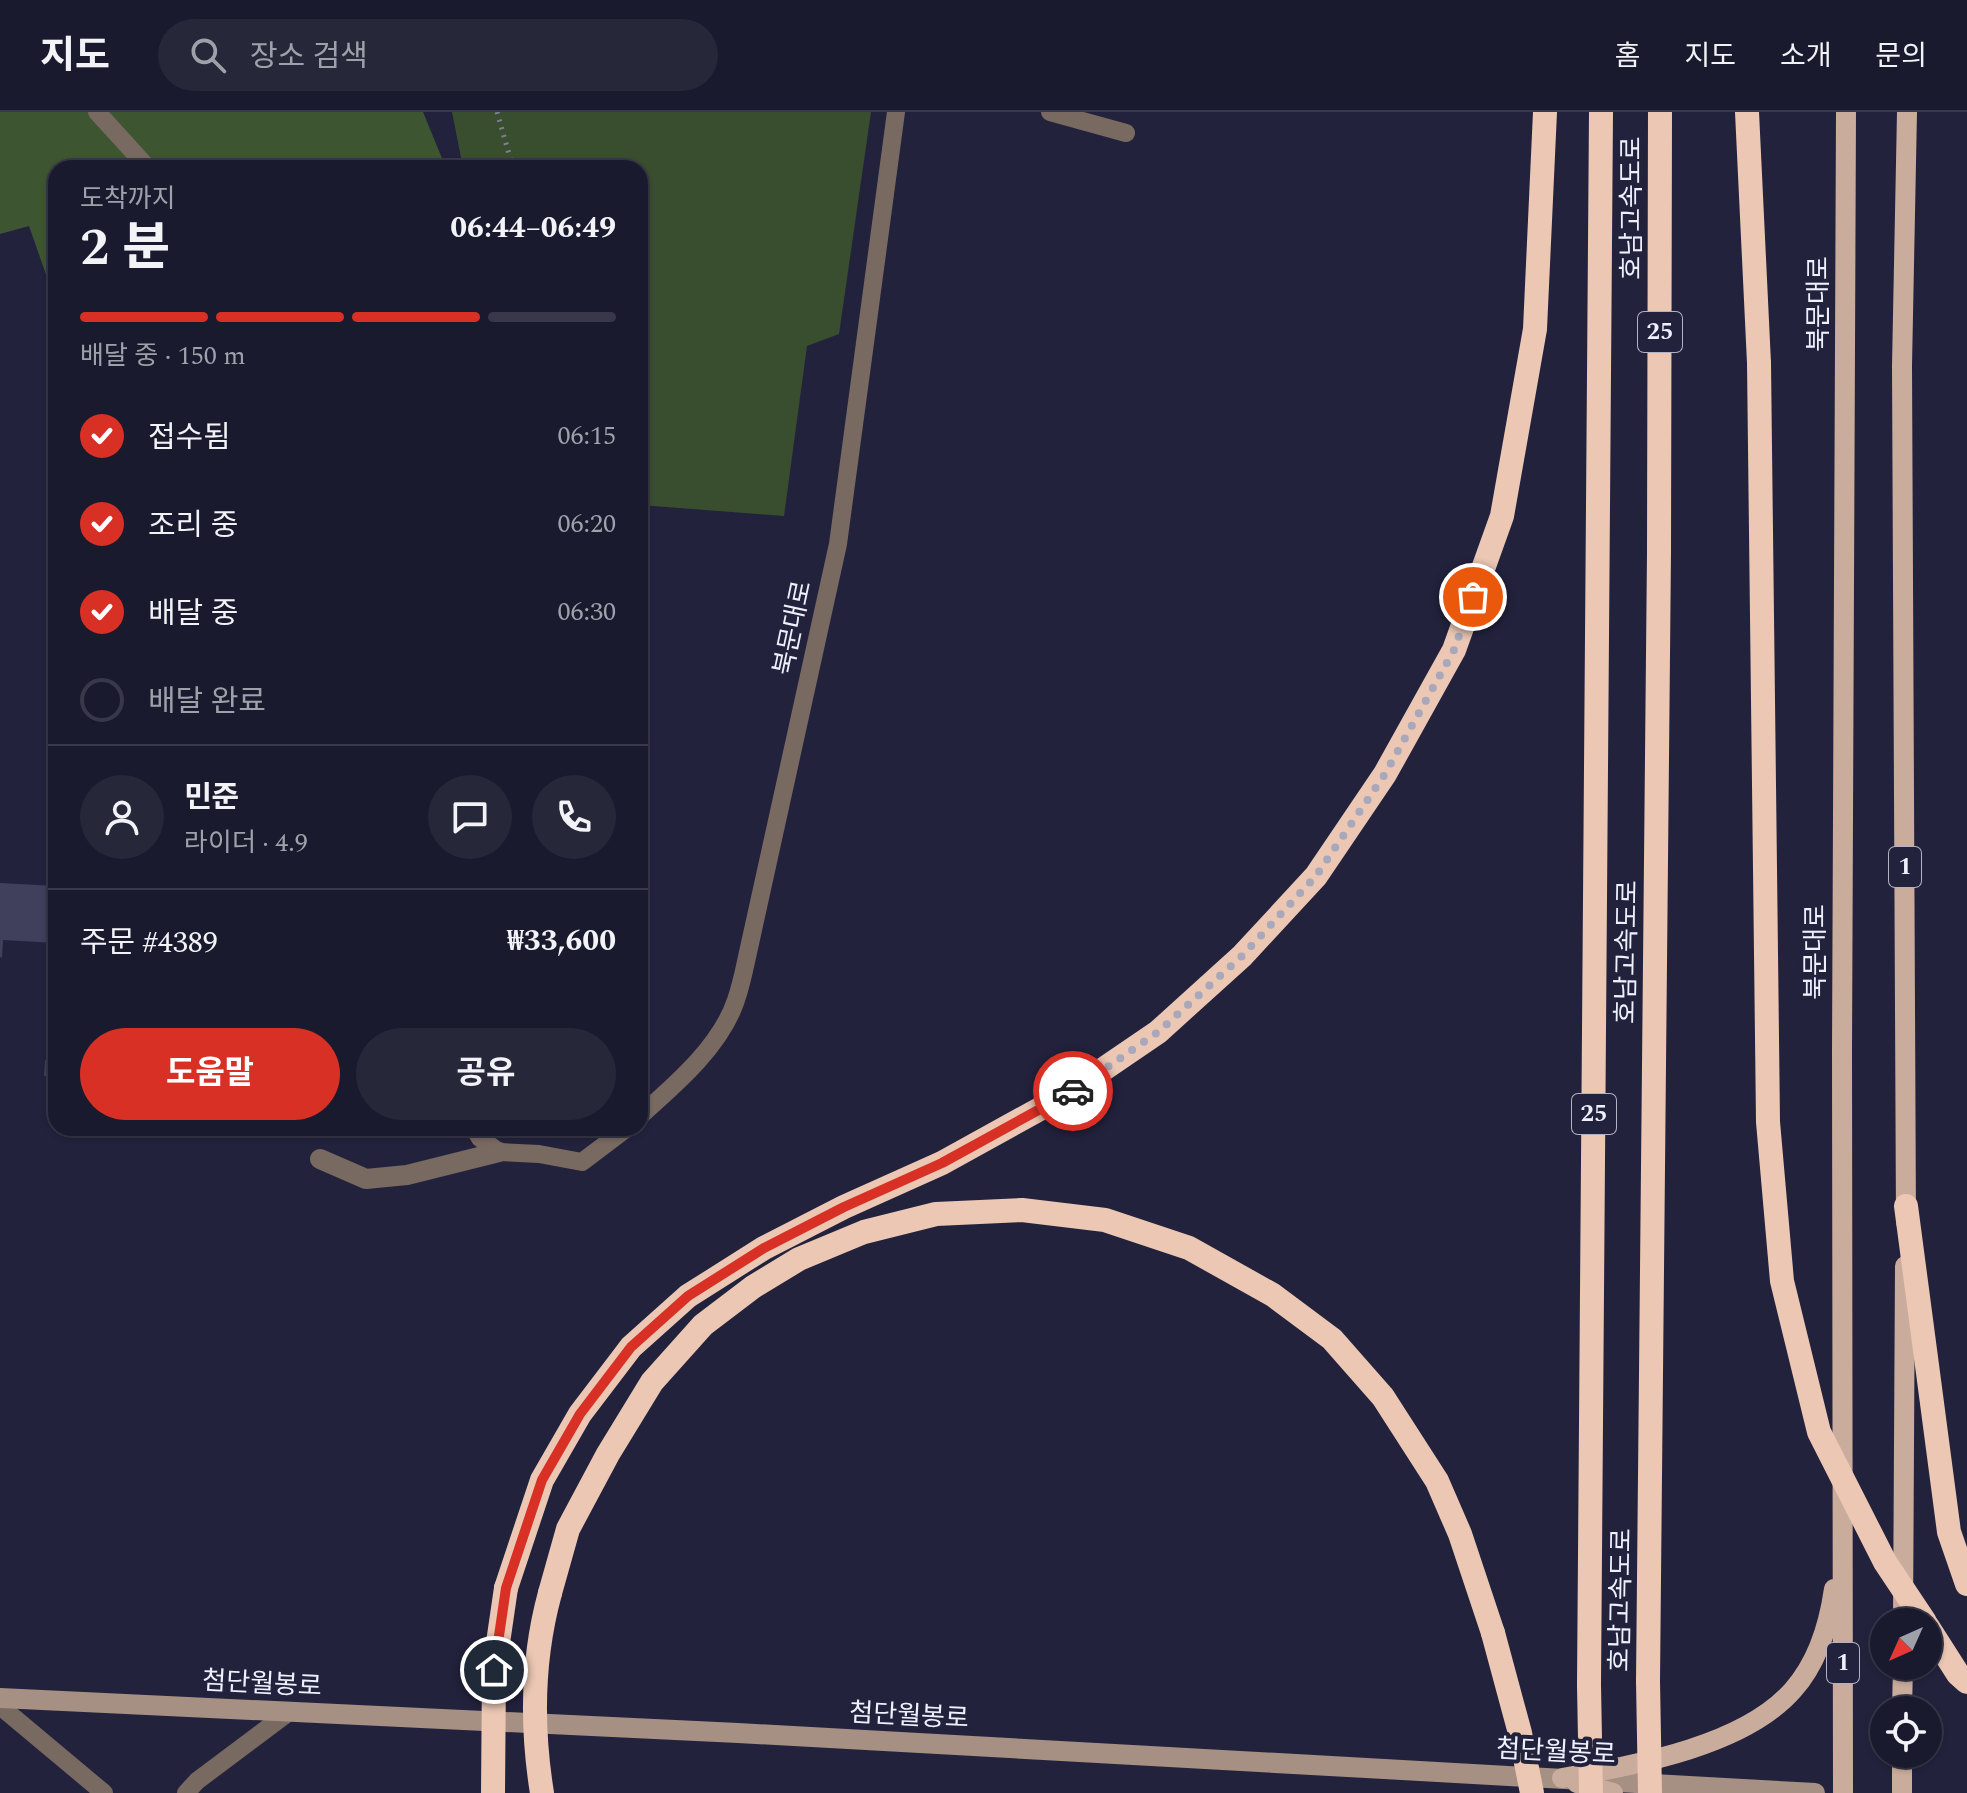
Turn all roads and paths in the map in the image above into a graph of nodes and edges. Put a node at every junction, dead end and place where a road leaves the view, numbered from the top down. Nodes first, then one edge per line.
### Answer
1 (97, 112) edge
2 (497, 112) edge
3 (896, 112) edge
4 (1050, 112) edge
5 (1545, 112) edge
6 (1601, 112) edge
7 (1660, 112) edge
8 (1747, 112) edge
9 (1846, 112) edge
10 (1907, 112) edge
11 (1126, 133) dead end
12 (141, 160) edge
13 (511, 160) edge
14 (648, 1108) edge
15 (479, 1136) edge
16 (616, 1136) edge
17 (499, 1152) junction
18 (320, 1159) dead end
19 (1906, 1206) junction
20 (1842, 1534) junction
21 (1967, 1584) edge
22 (1903, 1608) edge
23 (1916, 1608) edge
24 (1942, 1649) edge
25 (1967, 1682) edge
26 (0, 1698) edge
27 (0, 1706) edge
28 (289, 1712) junction
29 (1902, 1768) edge
30 (1562, 1778) junction
31 (104, 1793) edge
32 (186, 1793) edge
33 (493, 1793) edge
34 (542, 1793) edge
35 (1532, 1793) edge
36 (1591, 1793) edge
37 (1613, 1793) edge
38 (1650, 1793) edge
39 (1815, 1793) edge
40 (1843, 1793) edge
41 (1902, 1793) edge

1 - 12 lane
2 - 13 path
3 - 14 lane, 북문대로
4 - 11 lane
5 - 33 highway, bridge
6 - 36 highway, 호남고속도로 / 25, bridge
7 - 38 highway, 호남고속도로 / 25, bridge
8 - 23 highway, bridge
9 - 20 main road, 북문대로 / 1
10 - 19 main road, 1
15 - 17 lane
16 - 17 lane
17 - 18 street
19 - 21 highway
19 - 22 main road, 1
20 - 30 main road
20 - 40 main road, 북문대로 / 1
24 - 25 highway
26 - 28 street, 첨단월봉로
27 - 31 lane
28 - 30 street, 첨단월봉로
28 - 32 lane
29 - 41 main road
30 - 37 main road
30 - 39 street, 첨단월봉로
34 - 35 highway, bridge

